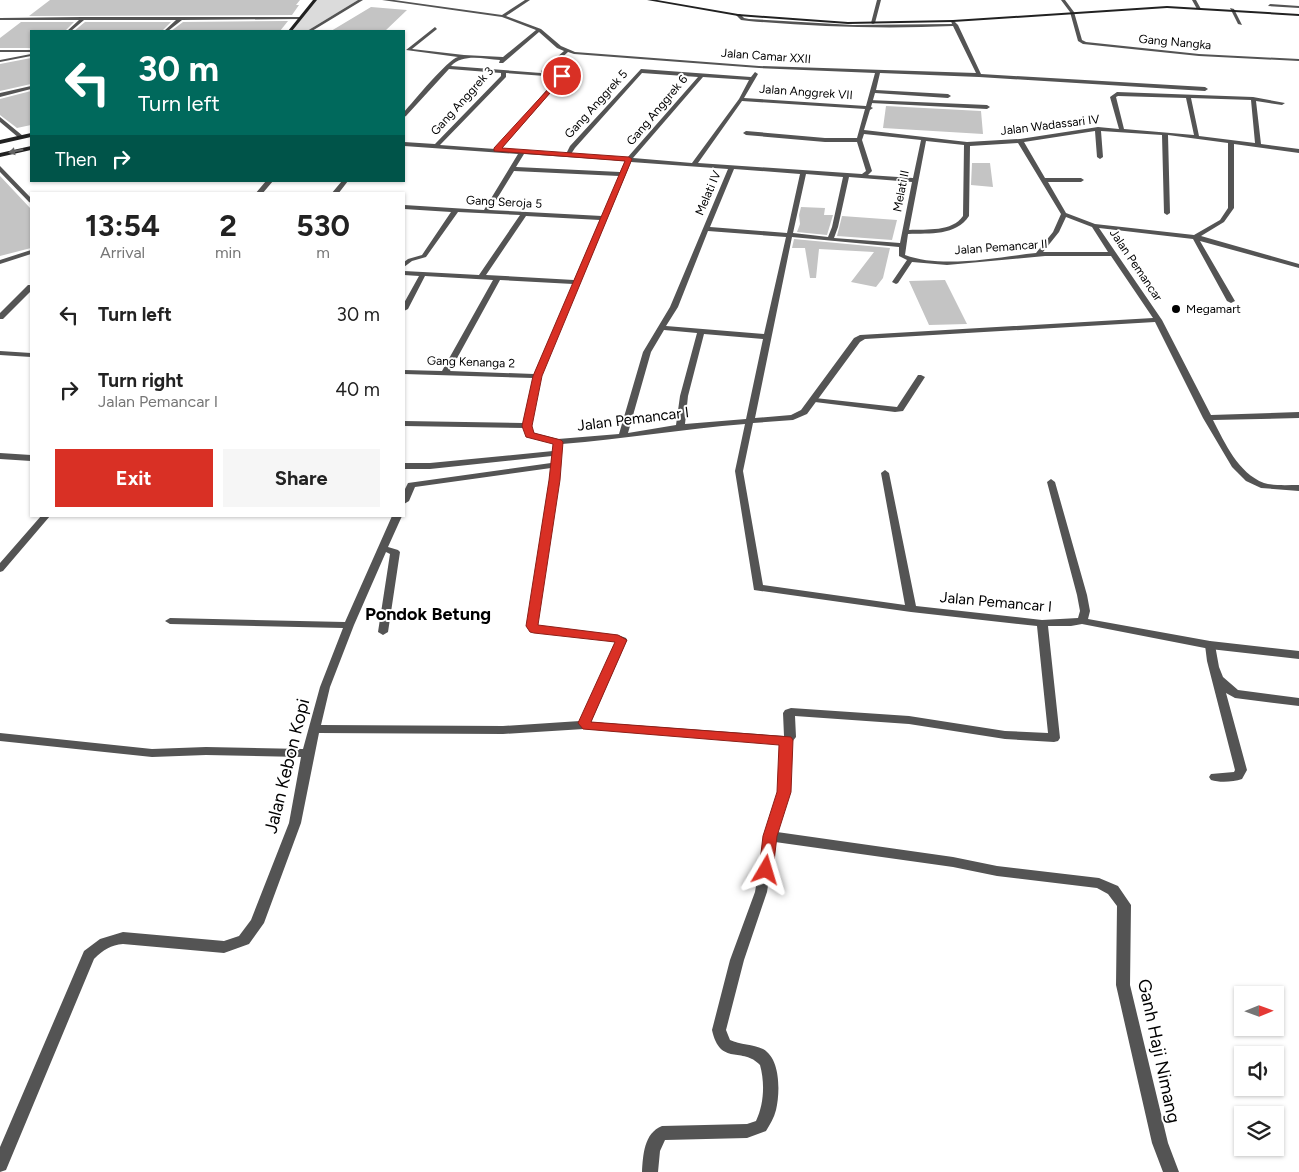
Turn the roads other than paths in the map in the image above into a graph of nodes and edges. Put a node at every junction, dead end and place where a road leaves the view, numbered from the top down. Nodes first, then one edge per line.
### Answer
1 (315, 0) edge
2 (361, 0) edge
3 (384, 0) edge
4 (528, 0) edge
5 (649, 0) edge
6 (879, 0) edge
7 (1063, 0) edge
8 (1194, 0) edge
9 (1269, 3) edge
10 (1299, 7) edge
11 (1199, 8) junction
12 (1232, 9) junction
13 (1072, 12) junction
14 (1272, 12) junction
15 (738, 15) junction
16 (1299, 15) edge
17 (503, 16) junction
18 (84, 18) junction
19 (180, 18) junction
20 (300, 18) junction
21 (0, 19) edge
22 (873, 23) junction
23 (955, 23) junction
24 (1240, 24) dead end
25 (435, 28) dead end
26 (69, 30) edge
27 (167, 30) edge
28 (291, 30) edge
29 (311, 30) edge
30 (540, 30) junction
31 (0, 51) edge
32 (566, 51) junction
33 (30, 53) edge
34 (30, 53) edge
35 (463, 56) junction
36 (504, 59) junction
37 (1299, 60) edge
38 (0, 61) edge
39 (447, 67) junction
40 (491, 71) junction
41 (757, 71) dead end
42 (503, 72) junction
43 (543, 72) dead end
44 (878, 72) junction
45 (979, 75) junction
46 (701, 76) junction
47 (752, 79) junction
48 (30, 88) edge
49 (1205, 89) dead end
50 (872, 91) junction
51 (0, 95) edge
52 (948, 96) dead end
53 (1188, 96) junction
54 (741, 99) junction
55 (1254, 99) junction
56 (871, 101) junction
57 (1282, 103) dead end
58 (987, 107) dead end
59 (870, 108) junction
60 (405, 114) edge
61 (0, 119) edge
62 (1098, 129) junction
63 (1122, 130) junction
64 (863, 132) junction
65 (746, 133) dead end
66 (1164, 134) junction
67 (30, 135) edge
68 (21, 137) junction
69 (1197, 138) junction
70 (859, 141) junction
71 (922, 141) junction
72 (1020, 141) junction
73 (0, 142) edge
74 (1232, 142) junction
75 (405, 144) edge
76 (966, 144) junction
77 (437, 145) junction
78 (1258, 146) junction
79 (30, 148) edge
80 (497, 150) junction
81 (1299, 151) edge
82 (522, 152) junction
83 (0, 155) edge
84 (568, 155) junction
85 (1100, 157) dead end
86 (629, 159) junction
87 (694, 164) junction
88 (732, 166) junction
89 (0, 168) edge
90 (512, 169) junction
91 (803, 172) junction
92 (623, 174) junction
93 (846, 175) junction
94 (864, 176) junction
95 (915, 180) junction
96 (1043, 180) junction
97 (1081, 180) dead end
98 (269, 182) edge
99 (344, 182) edge
100 (260, 192) edge
101 (336, 192) edge
102 (30, 200) edge
103 (405, 207) edge
104 (455, 210) junction
105 (486, 212) junction
106 (1166, 213) dead end
107 (524, 214) junction
108 (1064, 214) junction
109 (604, 218) junction
110 (1094, 226) junction
111 (706, 229) junction
112 (905, 232) junction
113 (790, 234) junction
114 (1195, 237) junction
115 (830, 239) junction
116 (903, 245) junction
117 (30, 252) edge
118 (1113, 254) junction
119 (1038, 255) junction
120 (910, 260) junction
121 (0, 262) edge
122 (405, 264) edge
123 (1299, 266) edge
124 (405, 274) edge
125 (423, 274) junction
126 (481, 277) junction
127 (498, 278) junction
128 (577, 282) junction
129 (896, 282) dead end
130 (30, 288) edge
131 (1231, 301) dead end
132 (405, 308) edge
133 (0, 316) edge
134 (1158, 320) junction
135 (662, 328) junction
136 (701, 331) junction
137 (768, 337) junction
138 (0, 353) edge
139 (30, 355) edge
140 (405, 372) edge
141 (445, 373) junction
142 (537, 376) junction
143 (921, 377) dead end
144 (815, 400) junction
145 (1299, 415) edge
146 (1208, 418) junction
147 (750, 422) junction
148 (405, 424) edge
149 (527, 426) junction
150 (680, 427) junction
151 (623, 436) junction
152 (558, 442) junction
153 (557, 453) junction
154 (0, 456) edge
155 (30, 458) edge
156 (556, 465) junction
157 (405, 466) edge
158 (885, 473) dead end
159 (1051, 482) dead end
160 (1299, 488) edge
161 (405, 499) edge
162 (45, 517) edge
163 (397, 517) edge
164 (383, 548) junction
165 (0, 569) edge
166 (911, 609) junction
167 (170, 621) dead end
168 (1082, 621) junction
169 (1042, 623) junction
170 (348, 625) junction
171 (383, 632) dead end
172 (1210, 645) junction
173 (1299, 655) edge
174 (1216, 678) junction
175 (1299, 702) edge
176 (585, 724) junction
177 (315, 729) junction
178 (0, 737) edge
179 (786, 740) junction
180 (308, 753) junction
181 (1215, 778) dead end
182 (770, 836) junction
183 (0, 1164) edge
184 (650, 1172) edge
185 (1171, 1172) edge

1 - 20 main road
2 - 29 street
3 - 17 street
4 - 17 street
5 - 15 main road
6 - 22 street
7 - 13 street
8 - 11 street
9 - 10 street
9 - 14 street
11 - 12 main road
11 - 13 main road
12 - 14 main road
12 - 24 street
13 - 23 main road
13 - 37 street, Gang Nangka
14 - 16 main road
15 - 22 main road
15 - 23 street
17 - 30 street
18 - 19 street
18 - 21 street
18 - 26 street
19 - 20 street
19 - 27 street
20 - 28 main road
22 - 23 main road
23 - 45 street
25 - 35 street
30 - 32 street
30 - 36 street
31 - 33 street
32 - 43 street
32 - 44 street, Jalan Camar XXII
34 - 38 street
35 - 36 street
35 - 39 street
36 - 40 street
39 - 40 street
39 - 60 street
40 - 42 street
41 - 47 street, Jalan Anggrek VII
42 - 77 street, Gang Anggrek 3
42 - 80 street
44 - 45 street, Jalan Camar XXII
44 - 50 street
45 - 49 street, Jalan Camar XXII
46 - 47 street
46 - 84 street, Gang Anggrek 5
46 - 86 street, Gang Anggrek 6
47 - 54 street, Jalan Anggrek VII
48 - 51 street
50 - 52 street
50 - 56 street
53 - 55 street
53 - 63 street
53 - 69 street
54 - 59 street, Jalan Anggrek VII
54 - 87 street, Jalan Anggrek VII
55 - 57 street
55 - 78 street
56 - 58 street
56 - 59 street
59 - 64 street
61 - 68 street
62 - 63 street, Jalan Wadassari IV
62 - 72 street, Jalan Wadassari IV
62 - 85 street
63 - 66 street, Jalan Wadassari IV
64 - 70 street
64 - 71 street, Jalan Wadassari IV
65 - 70 street
66 - 69 street, Jalan Wadassari IV
66 - 106 street
67 - 68 main road
68 - 73 main road
69 - 74 street, Jalan Wadassari IV
70 - 94 street
71 - 76 street, Jalan Wadassari IV
71 - 95 street, Melati II
72 - 76 street, Jalan Wadassari IV
72 - 96 street
74 - 78 street, Jalan Wadassari IV
74 - 114 street
75 - 77 street
76 - 112 street
77 - 80 street
78 - 81 street, Jalan Wadassari IV
79 -> 83 main road
80 - 82 street
82 - 84 street
82 - 90 street
84 - 86 street
86 - 87 street
86 - 92 street, Gang Anggrek 6
87 - 88 street
88 - 91 street
88 - 111 street, Melati IV
89 - 102 street
90 - 92 street
90 - 105 street
91 - 93 street
91 - 113 street
92 - 109 street, Gang Anggrek 6
93 - 94 street
93 - 115 street
94 - 95 street
95 - 112 street, Melati II
96 - 97 street
96 - 108 street
98 - 100 street
99 - 101 street
103 - 104 street, Gang Seroja 5
104 - 105 street, Gang Seroja 5
104 - 122 street
105 - 107 street, Gang Seroja 5
107 - 109 street, Gang Seroja 5
107 - 126 street
108 - 110 street, Jalan Pemancar
108 - 119 street
109 - 128 street, Gang Anggrek 6
110 - 114 street
110 - 118 street, Jalan Pemancar
111 - 113 street
111 - 135 street, Melati IV
112 - 116 street, Melati II
113 - 115 street
113 - 137 street
114 - 123 street
114 - 131 street
115 - 116 street
116 - 120 street
117 - 121 street
118 - 119 street, Jalan Pemancar II
118 - 134 street, Jalan Pemancar
119 - 120 street, Jalan Pemancar II
120 - 129 street
124 - 125 street
125 - 126 street
125 - 132 street
126 - 127 street
127 - 128 street
127 - 141 street
128 - 142 street, Gang Anggrek 6
130 - 133 street
134 - 144 street, Jalan Pemancar I
134 - 146 street, Jalan Pemancar
135 - 136 street
135 - 151 street, Melati IV
136 - 137 street
136 - 150 street
137 - 147 street
138 - 139 street
140 - 141 street, Gang Kenanga 2
141 - 142 street, Gang Kenanga 2
142 - 149 street, Gang Anggrek 6
143 - 144 street
144 - 147 street, Jalan Pemancar I
145 - 146 street
146 - 160 street, Jalan Pemancar
147 - 150 street, Jalan Pemancar I
147 - 166 street, Jalan Pemancar I
148 - 149 street
149 - 152 street
150 - 151 street, Jalan Pemancar I
151 - 152 street, Jalan Pemancar I
152 - 153 street, Jalan Pemancar I
153 - 156 street, Jalan Pemancar I
153 - 157 street
154 - 155 street
156 - 161 street
156 - 176 street, Jalan Pemancar I
158 - 166 street
159 - 168 street
162 - 165 street
163 - 164 street, Jalan Kebon Kopi
164 - 170 street, Jalan Kebon Kopi
164 - 171 street
166 - 169 street, Jalan Pemancar I
167 - 170 street
168 - 169 street, Jalan Pemancar I
168 - 172 street
169 - 179 street
170 - 177 street, Jalan Kebon Kopi
172 - 173 street
172 - 174 street
174 - 175 street
174 - 181 street
176 - 177 street
176 - 179 street
177 - 180 street, Jalan Kebon Kopi
178 - 180 street
179 - 182 street
180 - 183 street, Jalan Kebon Kopi
182 - 184 street
182 - 185 street, Ganh Haji Nimang

